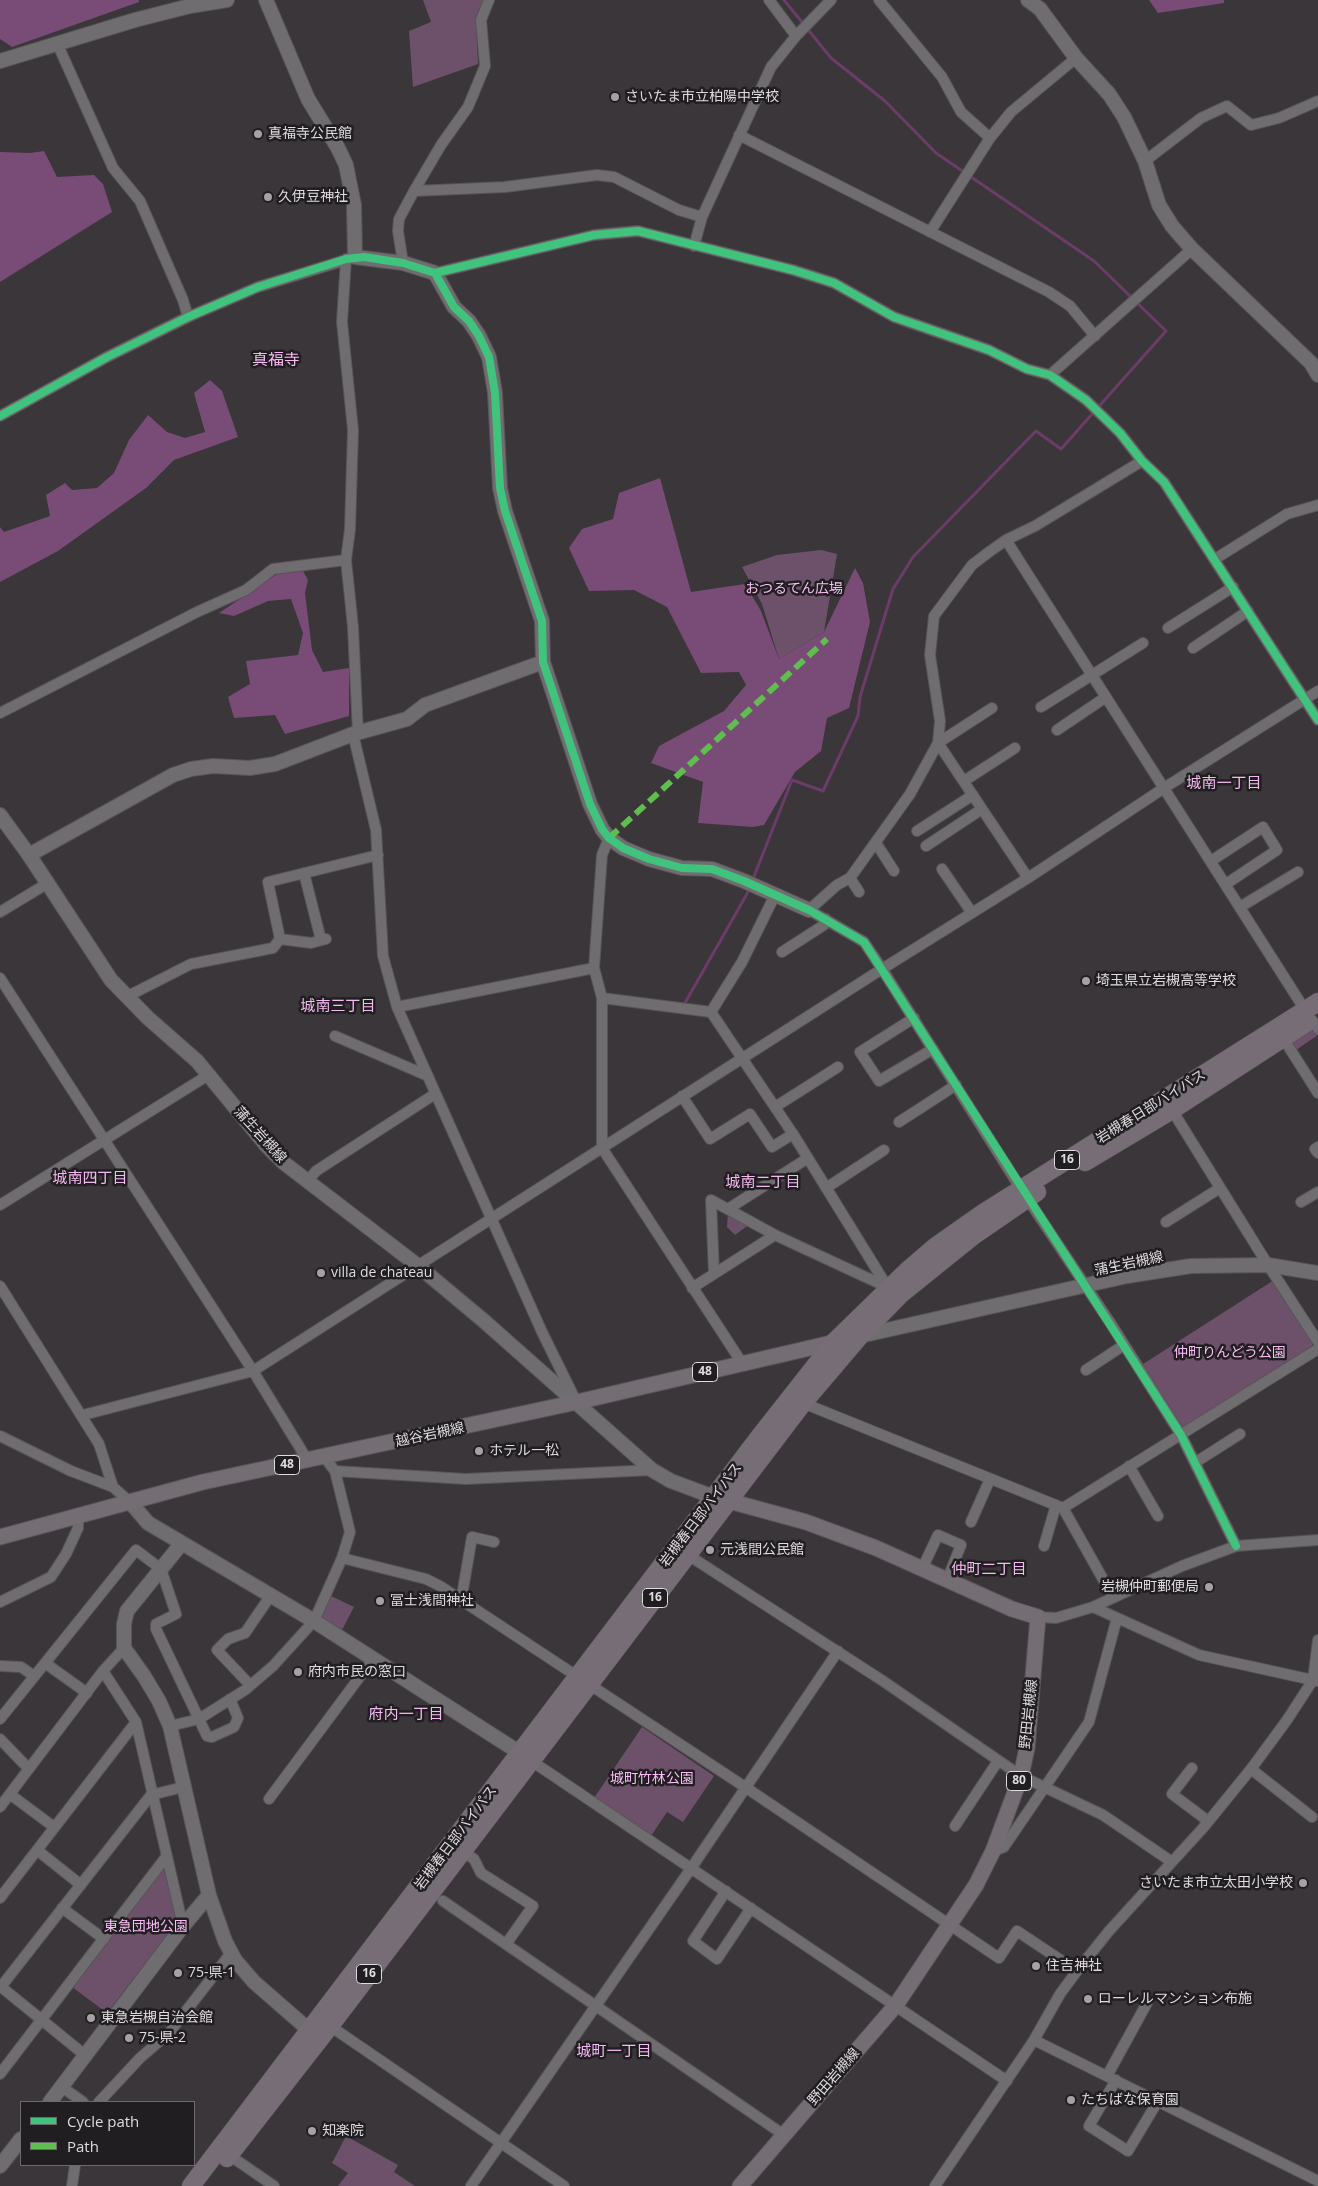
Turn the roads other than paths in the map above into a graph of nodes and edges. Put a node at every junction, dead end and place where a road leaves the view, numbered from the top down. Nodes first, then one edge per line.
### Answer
1 (227, 0) edge
2 (266, 0) edge
3 (489, 0) edge
4 (769, 0) edge
5 (831, 0) edge
6 (878, 0) edge
7 (1028, 0) edge
8 (796, 36) junction
9 (57, 42) junction
10 (1076, 58) junction
11 (0, 61) edge
12 (1318, 101) edge
13 (738, 135) junction
14 (990, 138) junction
15 (1145, 162) junction
16 (414, 191) junction
17 (702, 217) junction
18 (930, 232) junction
19 (694, 246) junction
20 (1192, 249) junction
21 (350, 258) junction
22 (403, 263) junction
23 (435, 273) junction
24 (188, 318) junction
25 (1095, 336) junction
26 (1316, 365) edge
27 (1050, 375) junction
28 (0, 416) edge
29 (1142, 461) junction
30 (1318, 505) edge
31 (1006, 540) junction
32 (1214, 559) junction
33 (346, 560) junction
34 (1233, 587) junction
35 (1248, 611) junction
36 (1168, 628) dead end
37 (1143, 643) dead end
38 (1193, 648) dead end
39 (543, 662) junction
40 (1092, 674) junction
41 (1318, 691) edge
42 (1106, 697) junction
43 (1305, 700) junction
44 (1041, 706) dead end
45 (992, 708) dead end
46 (0, 713) edge
47 (1318, 720) edge
48 (1057, 730) dead end
49 (356, 733) junction
50 (938, 743) junction
51 (1015, 748) dead end
52 (964, 781) junction
53 (1164, 788) junction
54 (972, 795) junction
55 (982, 809) junction
56 (0, 815) edge
57 (917, 831) dead end
58 (609, 838) junction
59 (876, 843) junction
60 (926, 846) dead end
61 (29, 855) junction
62 (378, 855) junction
63 (1211, 861) junction
64 (942, 868) dead end
65 (894, 870) dead end
66 (1298, 872) dead end
67 (304, 873) junction
68 (850, 878) junction
69 (1028, 878) junction
70 (48, 883) junction
71 (1226, 884) junction
72 (858, 892) dead end
73 (775, 894) junction
74 (1240, 908) junction
75 (809, 910) junction
76 (0, 912) edge
77 (972, 913) junction
78 (826, 919) junction
79 (280, 939) junction
80 (782, 952) dead end
81 (594, 968) junction
82 (882, 968) junction
83 (0, 978) edge
84 (126, 997) junction
85 (602, 998) junction
86 (397, 1007) junction
87 (711, 1012) junction
88 (1314, 1015) edge
89 (914, 1018) junction
90 (335, 1036) dead end
91 (1283, 1038) junction
92 (933, 1049) junction
93 (742, 1058) junction
94 (838, 1067) dead end
95 (210, 1074) junction
96 (428, 1076) junction
97 (956, 1085) junction
98 (1318, 1093) edge
99 (435, 1094) junction
100 (682, 1096) junction
101 (775, 1107) junction
102 (1172, 1110) junction
103 (898, 1122) dead end
104 (793, 1134) junction
105 (104, 1138) junction
106 (1318, 1147) edge
107 (602, 1148) junction
108 (884, 1150) dead end
109 (1318, 1153) edge
110 (808, 1158) junction
111 (307, 1182) junction
112 (826, 1188) junction
113 (1220, 1188) junction
114 (1318, 1192) edge
115 (1024, 1194) junction
116 (1301, 1202) dead end
117 (0, 1205) edge
118 (728, 1210) junction
119 (492, 1218) junction
120 (1166, 1222) dead end
121 (775, 1235) junction
122 (417, 1264) junction
123 (1268, 1266) junction
124 (1318, 1273) edge
125 (714, 1274) junction
126 (0, 1286) edge
127 (1085, 1286) junction
128 (692, 1288) junction
129 (888, 1288) junction
130 (860, 1336) junction
131 (834, 1342) junction
132 (1318, 1342) edge
133 (1124, 1344) junction
134 (1318, 1348) edge
135 (742, 1363) junction
136 (1086, 1370) dead end
137 (253, 1371) junction
138 (576, 1402) junction
139 (803, 1403) junction
140 (83, 1415) junction
141 (1240, 1434) dead end
142 (1181, 1435) junction
143 (0, 1436) edge
144 (325, 1458) junction
145 (308, 1461) junction
146 (1196, 1462) junction
147 (1129, 1466) junction
148 (652, 1470) junction
149 (335, 1471) junction
150 (990, 1479) junction
151 (113, 1487) junction
152 (722, 1499) junction
153 (130, 1502) junction
154 (1060, 1507) junction
155 (78, 1516) junction
156 (1158, 1516) dead end
157 (971, 1522) dead end
158 (0, 1537) edge
159 (1318, 1540) edge
160 (494, 1542) dead end
161 (182, 1543) junction
162 (1044, 1546) dead end
163 (1236, 1546) junction
164 (688, 1555) junction
165 (342, 1558) junction
166 (161, 1569) junction
167 (922, 1569) junction
168 (947, 1580) junction
169 (271, 1595) junction
170 (1113, 1597) junction
171 (461, 1601) junction
172 (0, 1602) edge
173 (1093, 1607) junction
174 (1038, 1617) junction
175 (1117, 1618) junction
176 (314, 1621) junction
177 (1318, 1640) edge
178 (124, 1648) junction
179 (838, 1651) junction
180 (372, 1659) junction
181 (45, 1663) junction
182 (0, 1666) edge
183 (103, 1671) junction
184 (34, 1676) junction
185 (1315, 1680) edge
186 (584, 1681) junction
187 (250, 1685) junction
188 (87, 1693) junction
189 (230, 1699) junction
190 (0, 1719) edge
191 (199, 1719) junction
192 (136, 1722) junction
193 (170, 1726) junction
194 (0, 1739) edge
195 (525, 1757) junction
196 (998, 1761) junction
197 (1192, 1768) dead end
198 (1251, 1769) junction
199 (29, 1770) junction
200 (1021, 1776) junction
201 (183, 1787) junction
202 (745, 1787) junction
203 (1044, 1788) junction
204 (10, 1794) junction
205 (151, 1794) junction
206 (269, 1799) dead end
207 (0, 1807) edge
208 (1312, 1817) dead end
209 (1208, 1821) junction
210 (955, 1826) dead end
211 (54, 1828) junction
212 (37, 1850) junction
213 (462, 1850) junction
214 (993, 1851) junction
215 (166, 1857) junction
216 (1172, 1862) junction
217 (692, 1867) junction
218 (80, 1885) junction
219 (726, 1891) junction
220 (209, 1895) junction
221 (0, 1898) edge
222 (443, 1901) dead end
223 (62, 1908) junction
224 (751, 1908) junction
225 (183, 1926) junction
226 (950, 1926) junction
227 (104, 1939) junction
228 (506, 1944) junction
229 (231, 1953) junction
230 (1077, 1971) junction
231 (0, 1987) edge
232 (1147, 2003) dead end
233 (896, 2005) junction
234 (596, 2006) junction
235 (41, 2021) junction
236 (330, 2026) junction
237 (309, 2030) junction
238 (1034, 2040) junction
239 (86, 2056) junction
240 (0, 2074) edge
241 (1111, 2078) junction
242 (1007, 2081) junction
243 (62, 2087) junction
244 (51, 2101) edge
245 (82, 2101) edge
246 (100, 2101) edge
247 (1158, 2101) junction
248 (784, 2135) junction
249 (20, 2140) edge
250 (500, 2143) junction
251 (229, 2155) junction
252 (0, 2166) edge
253 (75, 2166) edge
254 (1317, 2183) edge
255 (72, 2186) edge
256 (191, 2186) edge
257 (206, 2186) edge
258 (274, 2186) edge
259 (471, 2186) edge
260 (564, 2186) edge
261 (740, 2186) edge
262 (934, 2186) edge

1 - 9 street
2 - 21 street
3 - 16 street
4 - 8 street
5 - 8 street
6 - 14 street
7 - 10 street
8 - 13 street
9 - 11 street
9 - 24 street
10 - 14 street
10 - 15 street
12 - 15 street
13 - 17 street
13 - 18 street
14 - 18 street
15 - 20 street
16 - 17 street
16 - 22 street
17 - 19 street
18 - 25 street
19 - 23 street
19 - 27 street
20 - 25 street
20 - 26 street
21 - 22 street
21 - 24 street
21 - 33 street
22 - 23 street
23 - 39 street
24 - 28 street
25 - 27 street
27 - 29 street
29 - 31 street
29 - 32 street
30 - 32 street
31 - 40 street
31 - 50 street
32 - 34 street
33 - 46 street
33 - 49 street
34 - 35 street
34 - 36 street
35 - 38 street
35 - 43 street
37 - 40 street
39 - 49 street
39 - 58 street
40 - 42 street
40 - 44 street
41 - 43 street
42 - 48 street
42 - 53 street
43 - 47 street
43 - 53 street
45 - 50 street
49 - 61 street
49 - 62 street
50 - 52 street
50 - 59 street
51 - 52 street
52 - 54 street
53 - 63 street
53 - 69 street
54 - 55 street
54 - 57 street
55 - 60 street
55 - 69 street
56 - 61 street, 蒲生岩槻線
58 - 73 street
58 - 81 street
59 - 65 street
59 - 68 street
61 - 70 street, 蒲生岩槻線
62 - 67 street
62 - 86 street
63 - 71 street
63 - 71 street
64 - 77 street
66 - 74 street
67 - 79 street
67 - 79 street
68 - 72 street
68 - 75 street
69 - 77 street
70 - 76 street
70 - 84 street, 蒲生岩槻線
71 - 74 street
73 - 75 street
73 - 87 street
74 - 88 street
75 - 78 street
77 - 82 street
78 - 80 street
78 - 82 street
79 - 84 street
81 - 85 street
81 - 86 street
82 - 89 street
82 - 93 street
83 - 105 street
84 - 95 street, 蒲生岩槻線
85 - 87 street
85 - 107 street
86 - 96 street
87 - 93 street
88 - 91 highway, 岩槻春日部バイパス / 16
88 - 115 highway, 岩槻春日部バイパス / 16
89 - 92 street
89 - 92 street
90 - 96 street
91 - 98 street
91 - 102 highway, 岩槻春日部バイパス / 16
92 - 97 street
93 - 100 street
93 - 101 street
94 - 101 street
95 - 105 street
95 - 111 street, 蒲生岩槻線
96 - 99 street
97 - 103 street
97 - 115 street
99 - 111 street
99 - 119 street
100 - 104 street
100 - 107 street
101 - 104 street
102 - 113 street
102 - 115 highway, 岩槻春日部バイパス / 16
104 - 110 street
105 - 117 street
105 - 137 street
106 - 109 street
107 - 119 street
107 - 128 street
108 - 112 street
110 - 112 street
110 - 118 street
111 - 122 street, 蒲生岩槻線
112 - 129 street
113 - 120 street
113 - 123 street
114 - 116 street
115 - 127 street
115 - 129 highway, 岩槻春日部バイパス / 16
115 - 130 highway, 岩槻春日部バイパス / 16
118 - 121 street
118 - 125 street
119 - 122 street
119 - 138 street
121 - 125 street
121 - 129 street
122 - 137 street
122 - 138 street, 蒲生岩槻線
123 - 124 street, 蒲生岩槻線
123 - 127 street, 蒲生岩槻線
123 - 132 street
125 - 128 street
126 - 140 street
127 - 130 street, 蒲生岩槻線
127 - 133 street
128 - 135 street
129 - 131 highway, 岩槻春日部バイパス / 16
130 - 131 main road, 越谷岩槻線 / 48
130 - 139 highway, 岩槻春日部バイパス / 16
131 - 135 main road, 越谷岩槻線 / 48
131 - 152 highway, 岩槻春日部バイパス / 16
133 - 136 street
133 - 142 street
134 - 142 street
135 - 138 main road, 越谷岩槻線 / 48
137 - 140 street
137 - 145 street
138 - 144 main road, 越谷岩槻線 / 48
138 - 148 street, 蒲生岩槻線
139 - 150 street
139 - 152 highway, 岩槻春日部バイパス / 16
140 - 151 street
141 - 146 street
142 - 146 street
142 - 147 street
143 - 151 street
144 - 145 main road, 越谷岩槻線 / 48
144 - 149 street
145 - 153 main road, 越谷岩槻線 / 48
146 - 163 street
147 - 154 street
147 - 156 street
148 - 149 street
148 - 152 street, 蒲生岩槻線
149 - 165 street
150 - 154 street
150 - 157 street
151 - 153 street
152 - 164 highway, 岩槻春日部バイパス / 16
152 - 167 main road
152 - 186 highway, 岩槻春日部バイパス / 16
153 - 155 main road, 越谷岩槻線 / 48
153 - 161 street
154 - 162 street
154 - 170 street
155 - 158 main road, 越谷岩槻線 / 48
155 - 172 street
159 - 163 street
160 - 171 street
161 - 166 street
161 - 169 street
163 - 170 street
164 - 179 street
164 - 186 highway, 岩槻春日部バイパス / 16
165 - 171 street
165 - 176 street
166 - 178 street
166 - 181 street
166 - 191 street
167 - 168 main road
167 - 168 street
168 - 174 main road
169 - 176 street
169 - 187 street
170 - 173 street
171 - 186 street
173 - 174 street
173 - 175 street
174 - 200 main road, 野田岩槻線 / 80
175 - 185 street
175 - 203 street
176 - 180 street
176 - 187 street
177 - 185 street
178 - 183 street
178 - 193 street
179 - 196 street
179 - 202 street
180 - 195 street
180 - 206 street
181 - 184 street
181 - 188 street
182 - 184 street
183 - 188 street
183 - 192 street
184 - 190 street
185 - 198 street
186 - 195 highway, 岩槻春日部バイパス / 16
186 - 202 street
187 - 189 street
188 - 199 street
189 - 191 street
189 - 191 street
191 - 193 street
192 - 205 street
192 - 211 street
193 - 201 street
194 - 199 street
195 - 213 highway, 岩槻春日部バイパス / 16
195 - 217 street
195 - 237 highway, 岩槻春日部バイパス / 16
196 - 200 street
196 - 210 street
197 - 209 street
198 - 208 street
198 - 209 street
199 - 204 street
200 - 203 street
200 - 214 main road, 野田岩槻線 / 80
201 - 205 street
201 - 220 street
202 - 217 street
202 - 226 street
203 - 214 street
203 - 216 street
204 - 207 street
204 - 211 street
205 - 215 street
205 - 218 street
209 - 216 street
211 - 212 street
212 - 218 street
212 - 221 street
213 - 228 street
213 - 236 highway, 岩槻春日部バイパス / 16
214 - 226 main road, 野田岩槻線 / 80
215 - 225 street
215 - 227 street
216 - 230 street
217 - 219 street
217 - 234 street
218 - 223 street
219 - 224 street
219 - 224 street
220 - 225 street
220 - 229 street
222 - 228 street
223 - 227 street
223 - 231 street
224 - 233 street
225 - 239 street
226 - 230 street
226 - 233 main road, 野田岩槻線 / 80
227 - 235 street
228 - 234 street
229 - 237 street
229 - 246 street
230 - 238 street
231 - 235 street
232 - 241 street
233 - 242 street
233 - 248 main road, 野田岩槻線 / 80
234 - 248 street
234 - 250 street
235 - 239 street
235 - 240 street
236 - 250 street
236 - 251 highway, 岩槻春日部バイパス / 16
237 - 256 highway, 岩槻春日部バイパス / 16
238 - 241 street
238 - 242 street
239 - 243 street
241 - 247 street
241 - 247 street
242 - 262 street
243 - 244 street
243 - 245 street
247 - 254 street
248 - 261 main road, 野田岩槻線 / 80
249 - 252 street
250 - 259 street
250 - 260 street
251 - 257 highway, 岩槻春日部バイパス / 16
251 - 258 street
253 - 255 street

